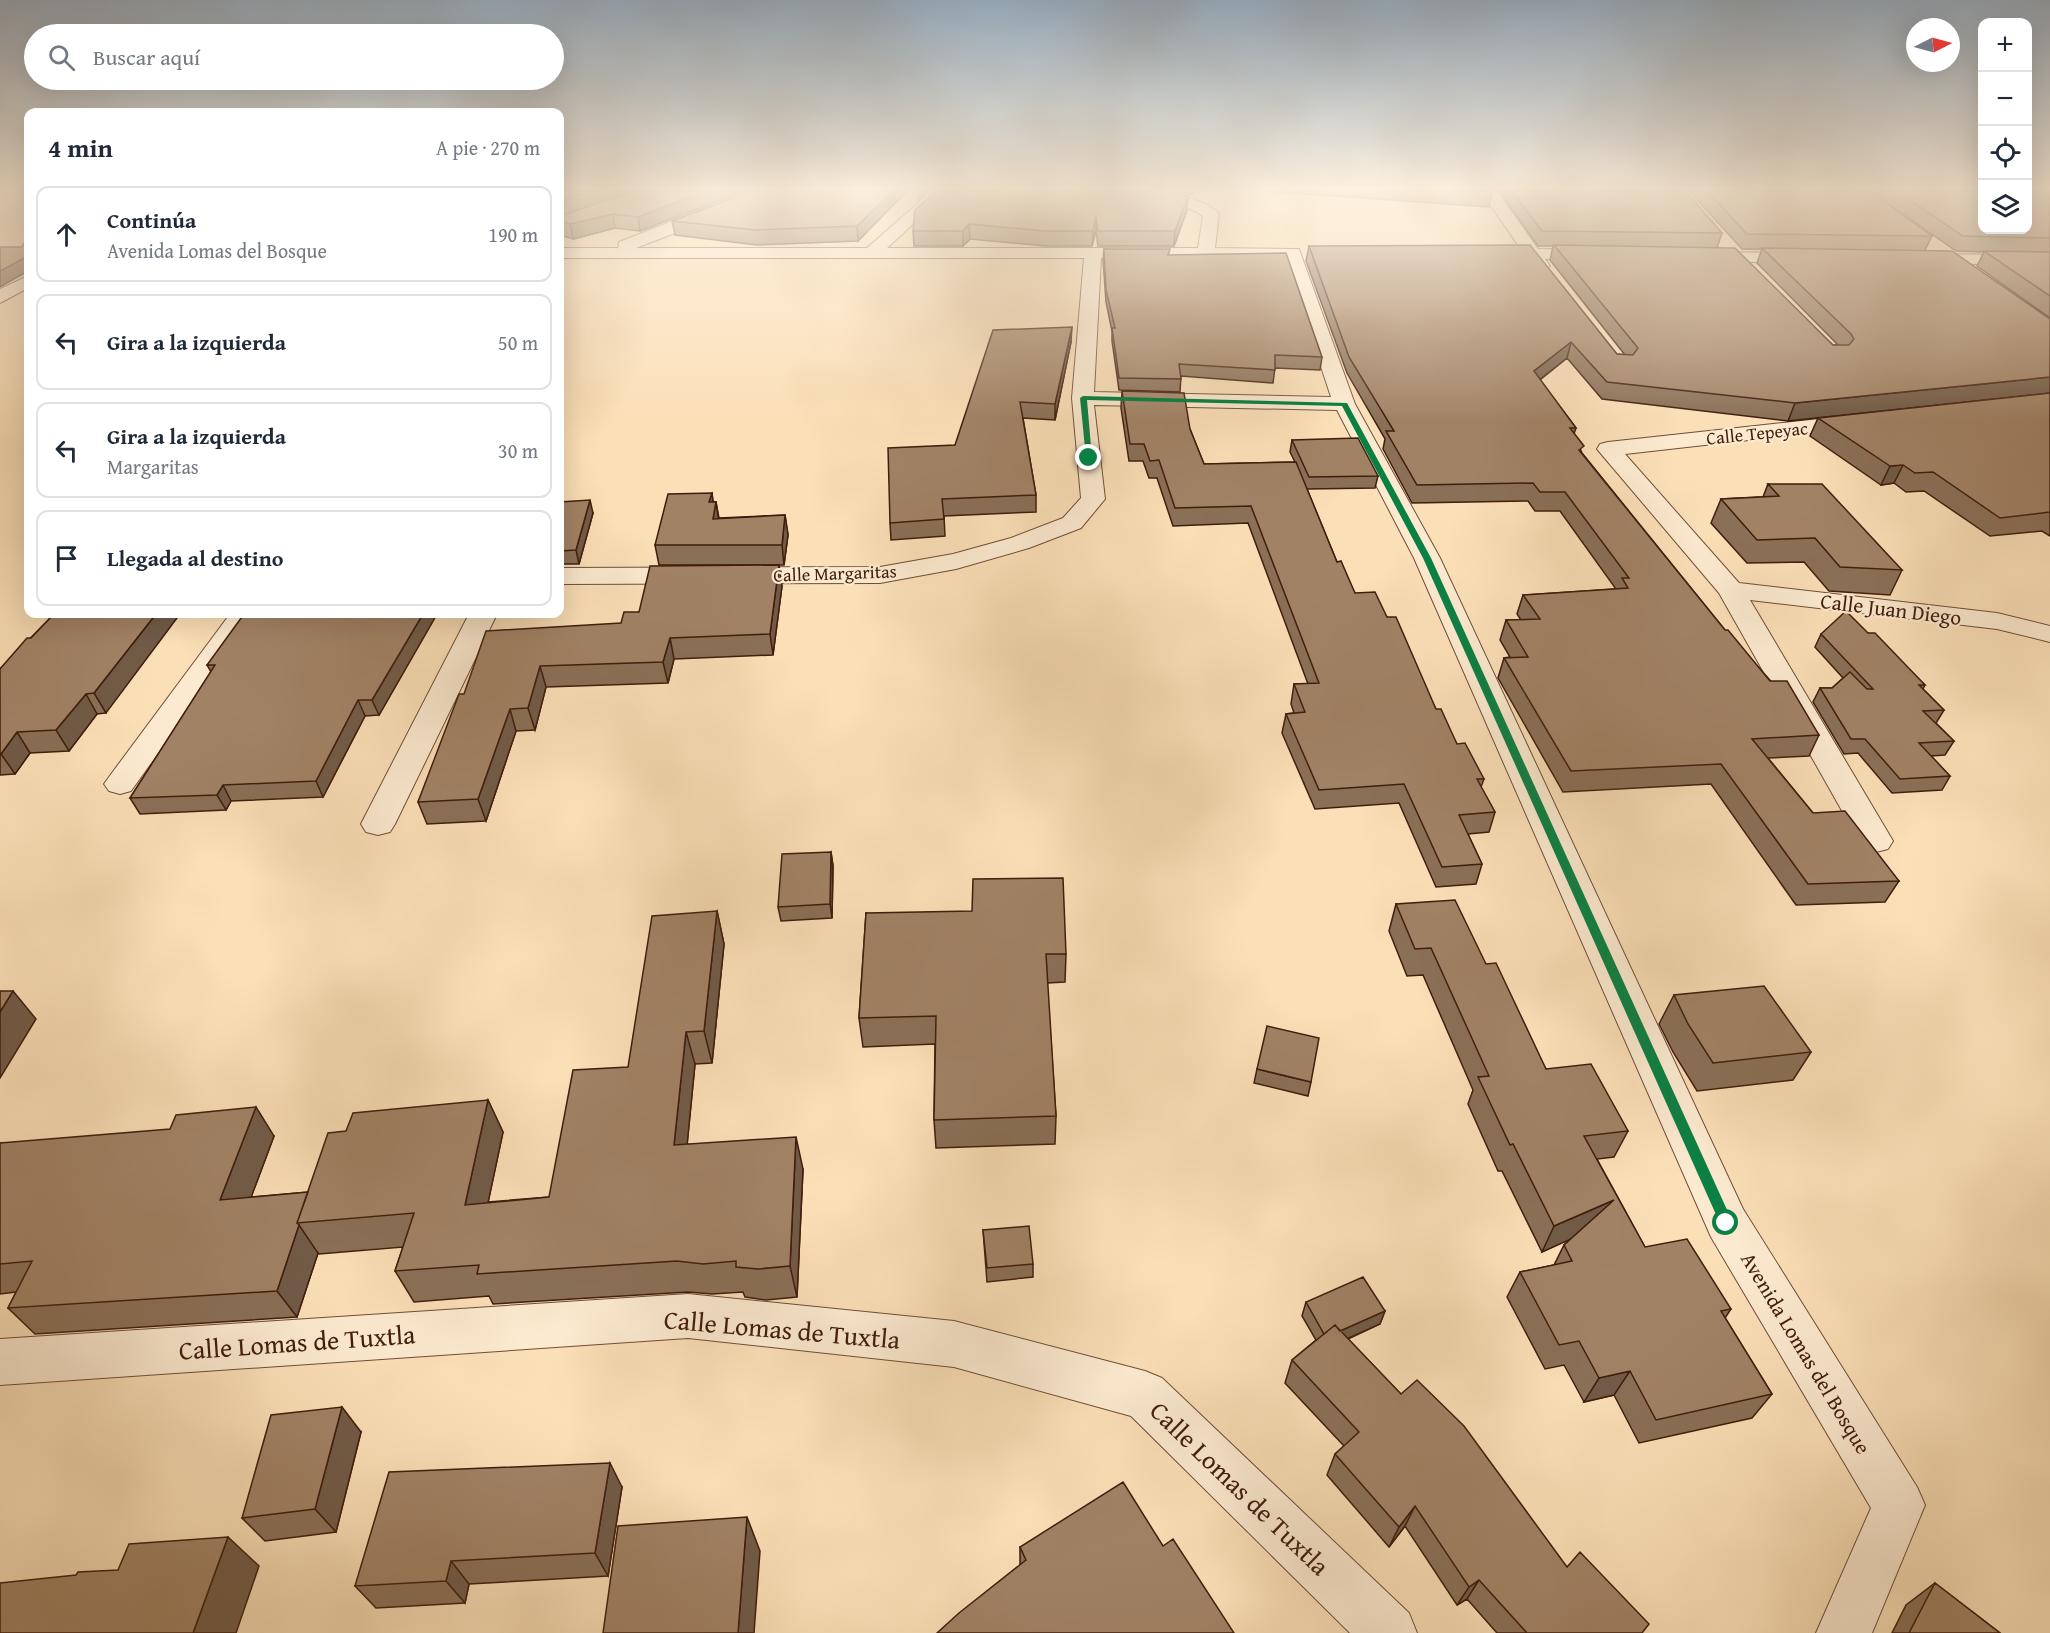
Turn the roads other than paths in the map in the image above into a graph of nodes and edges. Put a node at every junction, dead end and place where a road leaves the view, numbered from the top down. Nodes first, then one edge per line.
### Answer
1 (1093, 267) edge
2 (1308, 267) edge
3 (1543, 267) edge
4 (1747, 267) edge
5 (1962, 267) edge
6 (1754, 274) edge
7 (1977, 278) edge
8 (1554, 281) edge
9 (24, 283) edge
10 (0, 297) edge
11 (1083, 398) junction
12 (1344, 404) junction
13 (1875, 420) edge
14 (564, 576) edge
15 (1731, 590) junction
16 (241, 618) edge
17 (481, 618) edge
18 (2050, 634) edge
19 (120, 784) dead end
20 (378, 824) dead end
21 (1876, 841) dead end
22 (0, 1362) edge
23 (1389, 1633) edge
24 (1844, 1633) edge

1 - 11 street
2 - 12 street, Avenida Lomas del Bosque
3 - 8 street
4 - 6 street
5 - 7 street
9 - 10 street
11 - 12 street
11 - 14 street, Calle Margaritas
12 - 24 street, Avenida Lomas del Bosque
13 - 15 street, Calle Tepeyac
15 - 18 street, Calle Juan Diego
15 - 21 street
16 - 19 street
17 - 20 street
22 - 23 street, Calle Lomas de Tuxtla

